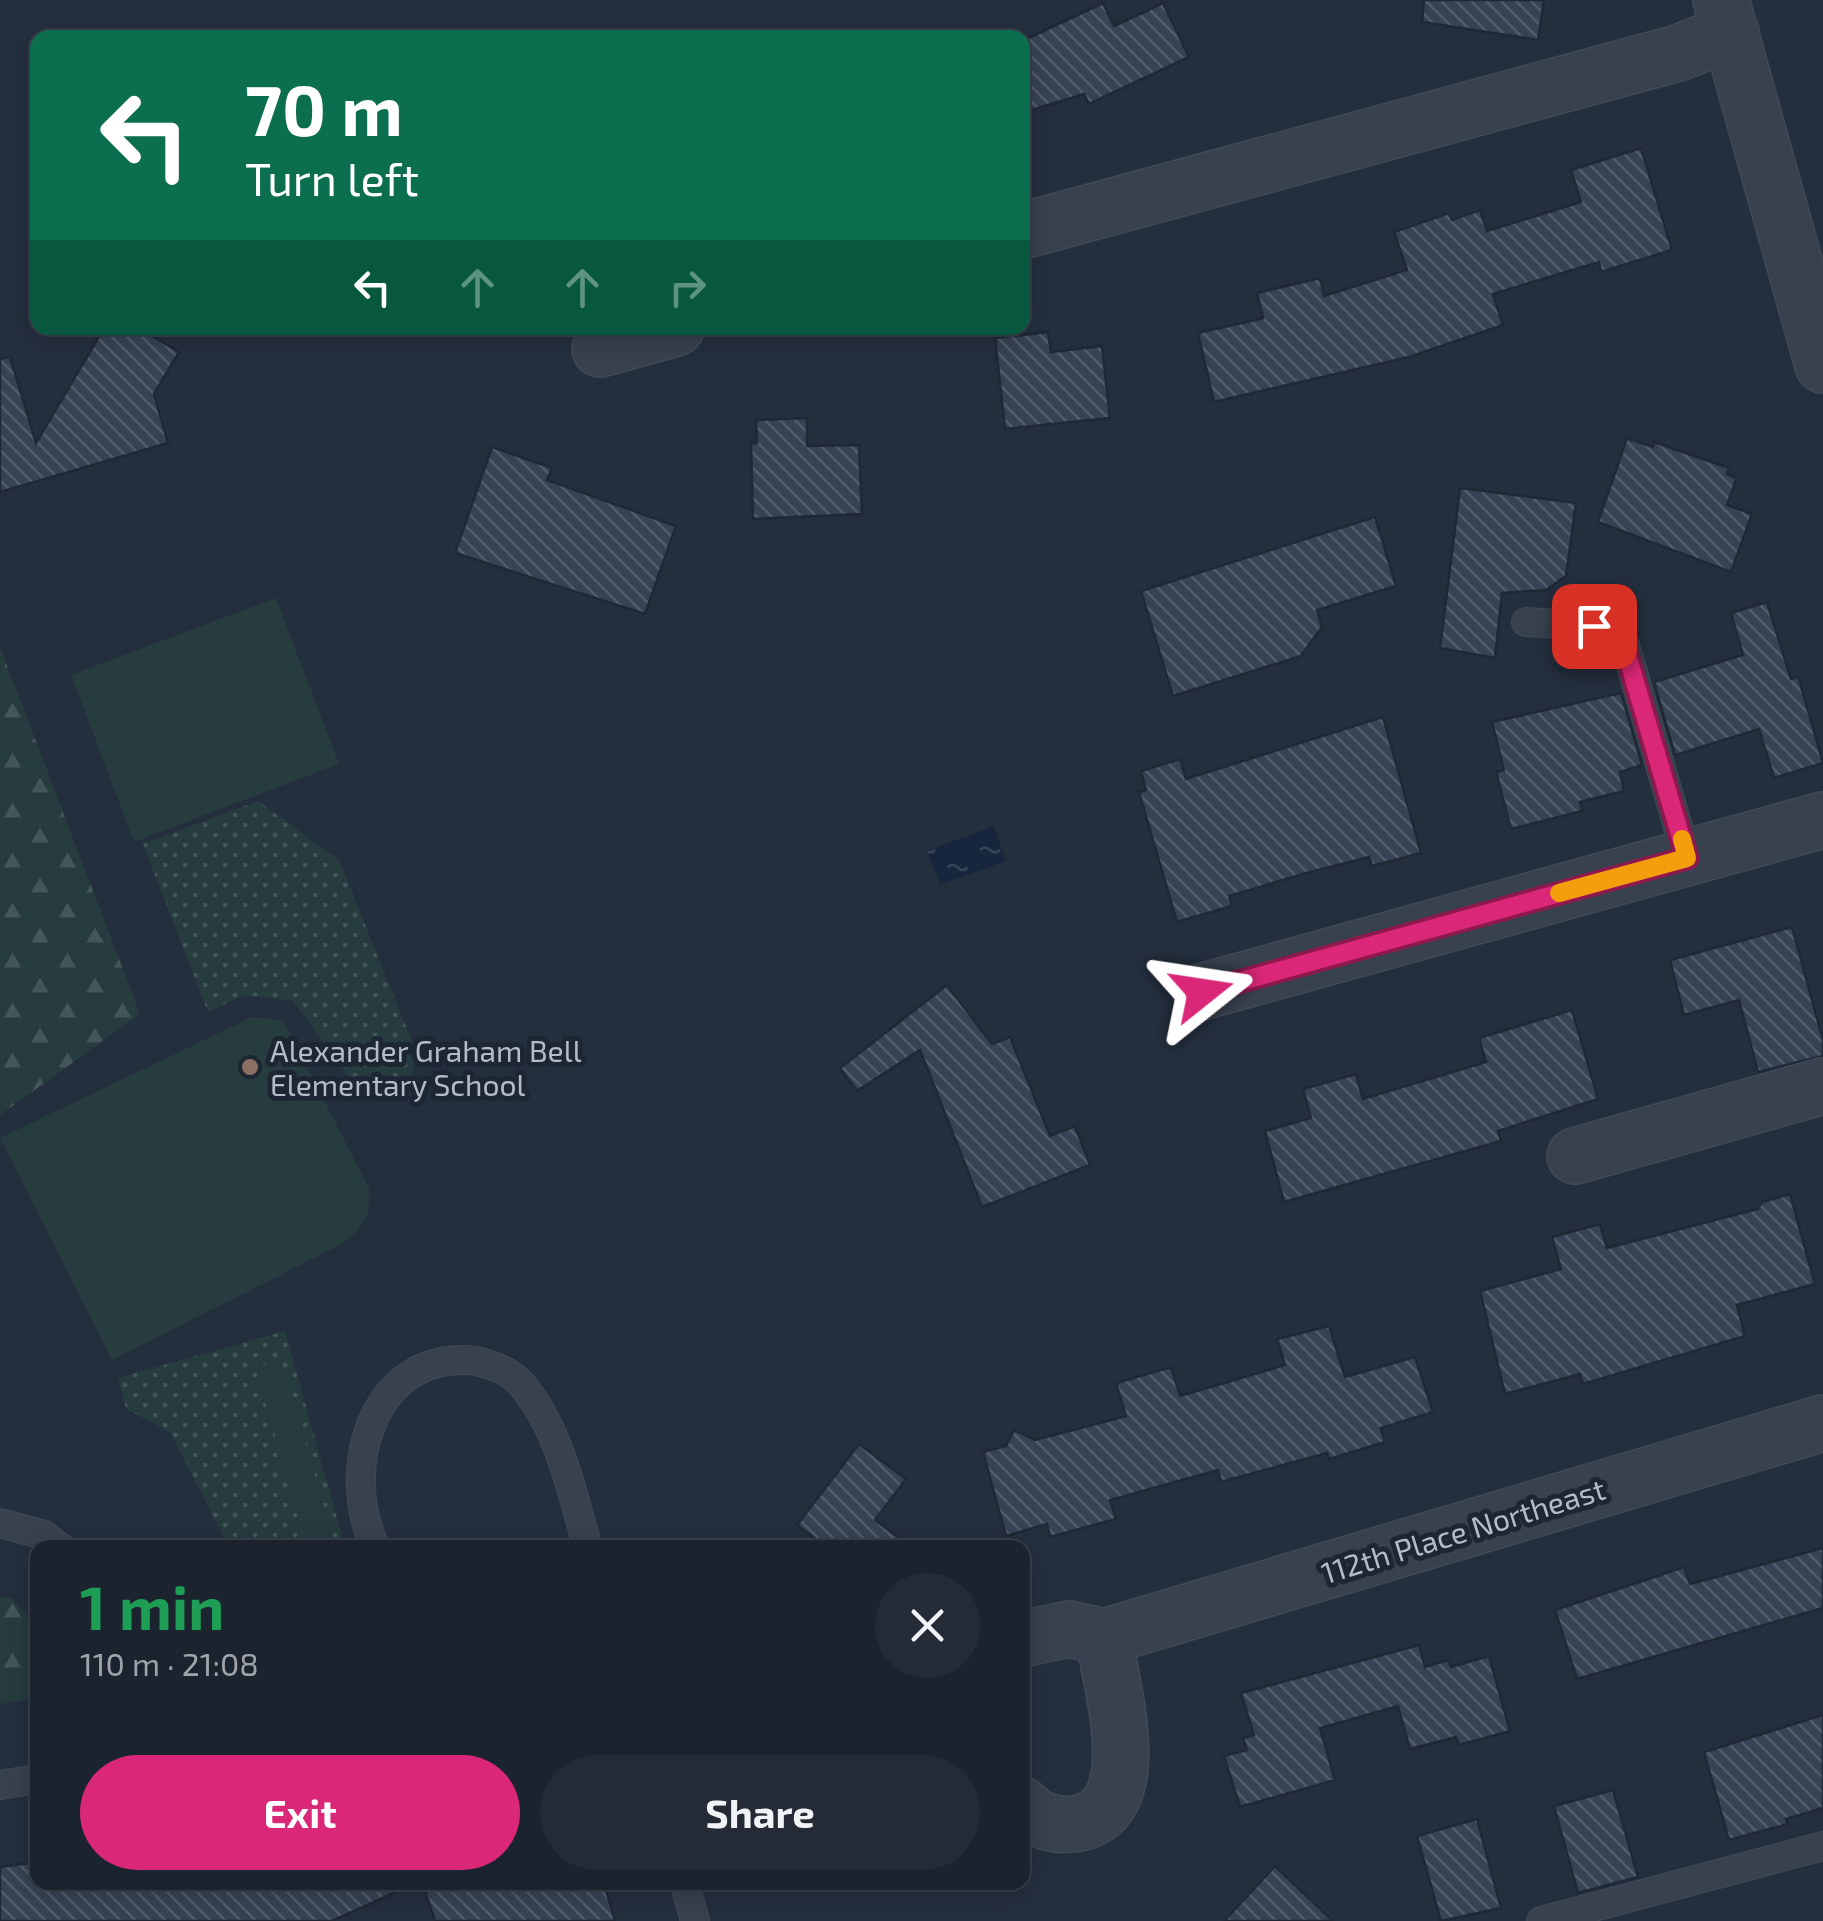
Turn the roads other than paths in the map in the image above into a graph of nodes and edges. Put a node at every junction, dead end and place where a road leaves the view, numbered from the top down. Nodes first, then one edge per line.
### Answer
1 (1726, 16) edge
2 (1030, 229) edge
3 (651, 335) edge
4 (600, 349) dead end
5 (1823, 365) edge
6 (1526, 622) dead end
7 (1823, 820) edge
8 (1687, 858) junction
9 (1202, 992) dead end
10 (1823, 1086) edge
11 (1575, 1156) dead end
12 (1823, 1423) edge
13 (0, 1523) edge
14 (51, 1540) edge
15 (373, 1540) edge
16 (585, 1540) edge
17 (1030, 1637) edge
18 (1104, 1638) junction
19 (30, 1780) edge
20 (0, 1784) edge
21 (1030, 1811) edge
22 (1823, 1846) edge
23 (686, 1890) edge
24 (695, 1921) edge
25 (1540, 1921) edge

1 - 2 street
1 - 5 street
3 - 4 street
6 - 8 lane
7 - 8 street
8 - 9 street
10 - 11 street
12 - 18 street, 112th Place Northeast
13 - 14 lane
15 - 16 lane
17 - 18 street, 112th Place Northeast
18 - 21 street
19 - 20 lane
22 - 25 lane
23 - 24 lane

